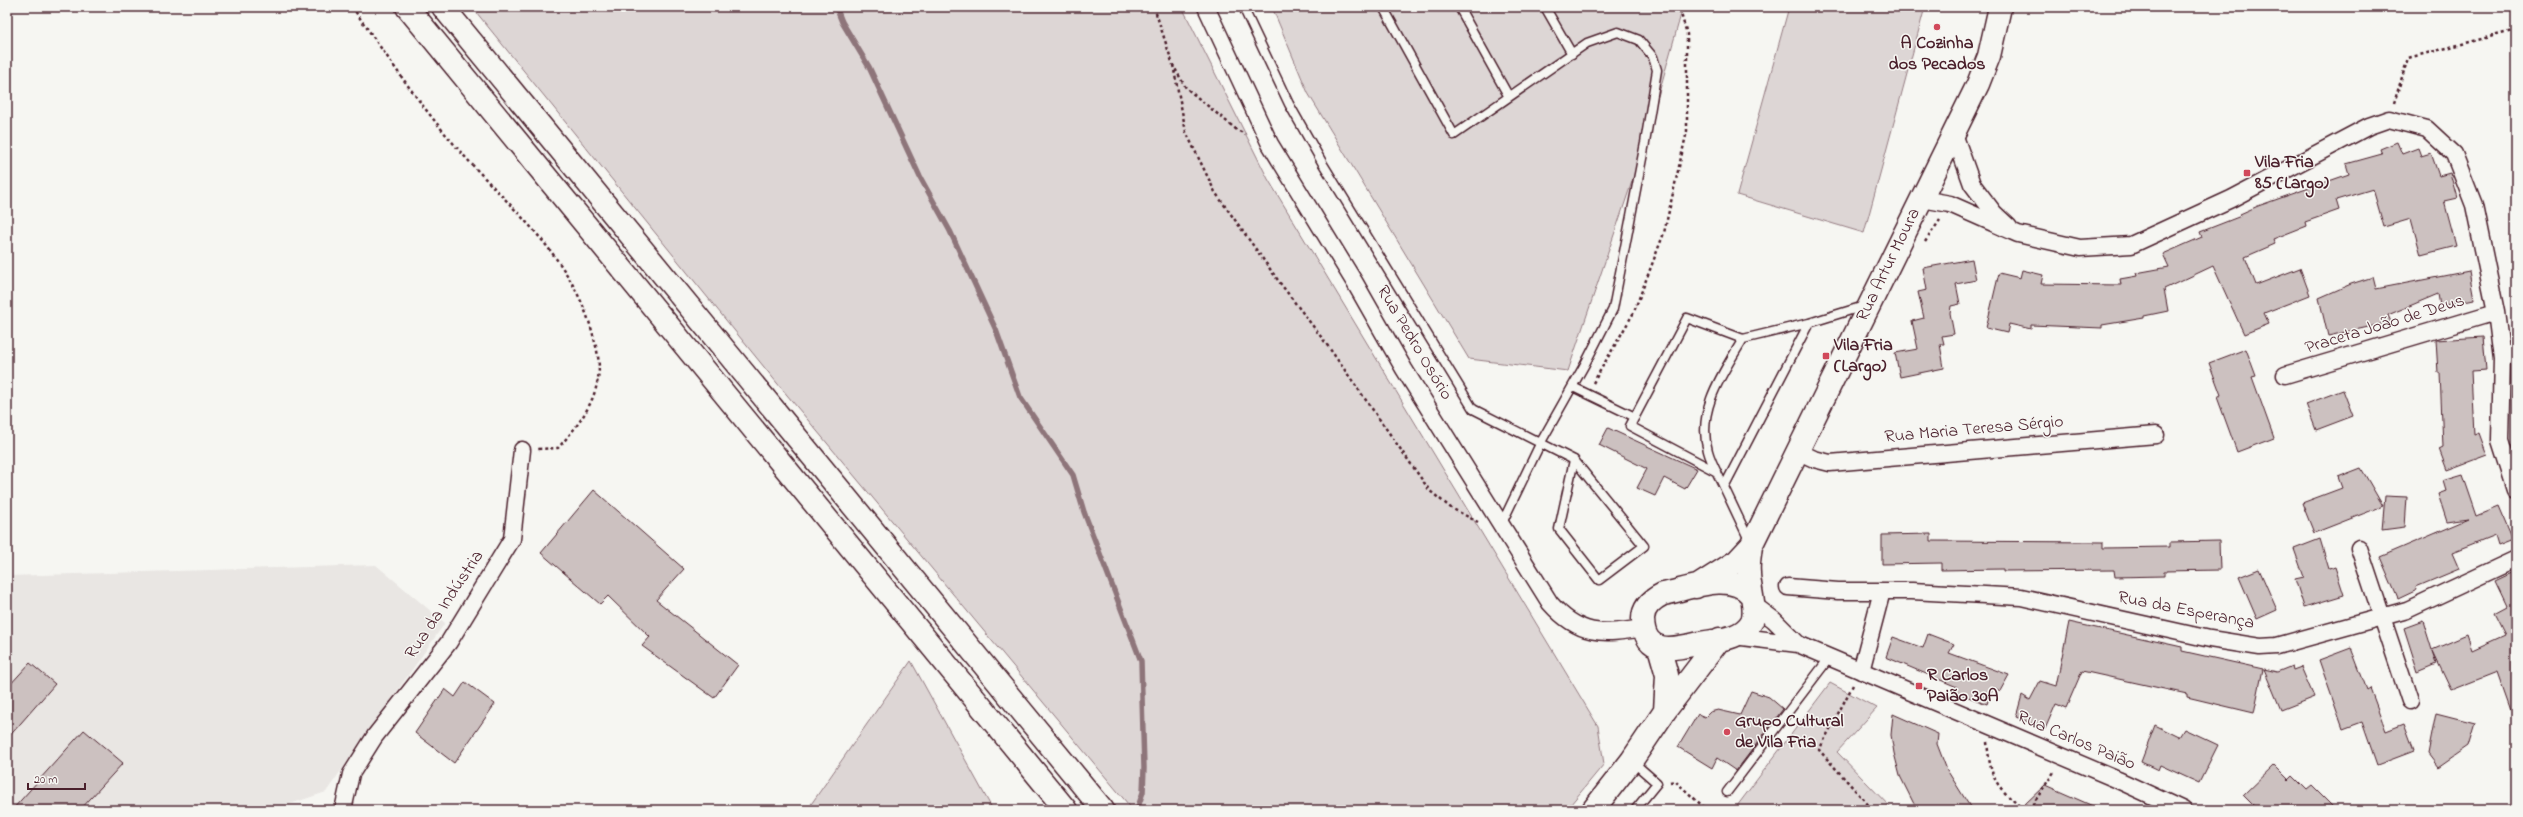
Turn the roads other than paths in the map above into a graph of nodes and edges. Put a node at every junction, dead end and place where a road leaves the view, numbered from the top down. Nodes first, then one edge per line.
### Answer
1 (407, 7) edge
2 (443, 7) edge
3 (1206, 7) edge
4 (1243, 7) edge
5 (1383, 7) edge
6 (1459, 7) edge
7 (1545, 7) edge
8 (2000, 7) edge
9 (1572, 54) junction
10 (1509, 97) junction
11 (1954, 131) junction
12 (1922, 199) junction
13 (2018, 234) junction
14 (1869, 305) junction
15 (2496, 312) junction
16 (1809, 323) junction
17 (1743, 339) junction
18 (2516, 350) edge
19 (2502, 359) junction
20 (2285, 375) dead end
21 (1573, 387) junction
22 (1635, 417) junction
23 (2156, 435) dead end
24 (1541, 442) junction
25 (522, 450) road end
26 (1797, 451) junction
27 (1574, 460) junction
28 (1717, 472) junction
29 (1724, 487) junction
30 (2516, 490) edge
31 (1502, 523) junction
32 (1751, 546) junction
33 (2359, 548) dead end
34 (2516, 559) edge
35 (1696, 587) junction
36 (1788, 587) dead end
37 (1882, 591) junction
38 (1752, 599) junction
39 (2382, 616) junction
40 (1643, 628) junction
41 (1727, 638) junction
42 (1798, 644) junction
43 (1659, 647) junction
44 (1830, 657) junction
45 (1861, 671) junction
46 (2410, 701) dead end
47 (1665, 711) junction
48 (1632, 760) junction
49 (1727, 792) dead end
50 (343, 810) edge
51 (1066, 810) edge
52 (1103, 810) edge
53 (1593, 810) edge
54 (1635, 810) edge
55 (2183, 810) edge

1 - 51 main road
2 - 52 main road
3 - 31 street, Rua Pedro Osório
4 - 24 lane
5 - 10 lane
6 - 10 lane
7 - 9 lane
8 - 11 main road, Rua Artur Moura
9 - 10 lane
9 - 21 lane
11 - 12 main road, Rua Artur Moura
11 - 13 street
12 - 13 street
12 - 14 main road, Rua Artur Moura
13 - 15 street
14 - 16 lane
14 - 26 main road, Rua Artur Moura
15 - 19 street
15 - 20 street, Praceta João de Deus
16 - 17 lane
16 - 29 lane
17 - 22 lane
17 - 28 lane
18 - 19 street
19 - 30 street
21 - 22 lane
21 - 24 lane
22 - 28 lane
23 - 26 street, Rua Maria Teresa Sérgio
24 - 27 lane
24 - 31 lane
25 - 50 street, Rua da Indústria
26 - 32 main road, Rua Artur Moura
27 - 27 lane
28 - 29 lane
29 - 32 lane
31 - 40 street, Rua Pedro Osório
32 - 35 main road
32 - 38 main road
33 - 39 street
34 - 39 street, Rua da Esperança
35 - 38 main road
35 - 40 main road
36 - 37 street, Rua da Esperança
37 - 39 street, Rua da Esperança
37 - 45 street
38 - 41 main road
38 - 42 street, Rua Carlos Paião
39 - 46 street
40 - 43 main road
41 - 42 street, Rua Carlos Paião
41 - 43 main road
41 - 47 main road
42 - 44 street, Rua Carlos Paião
43 - 47 main road
44 - 45 street, Rua Carlos Paião
44 - 49 lane
45 - 55 street, Rua Carlos Paião
47 - 48 main road
48 - 53 main road
48 - 54 lane

